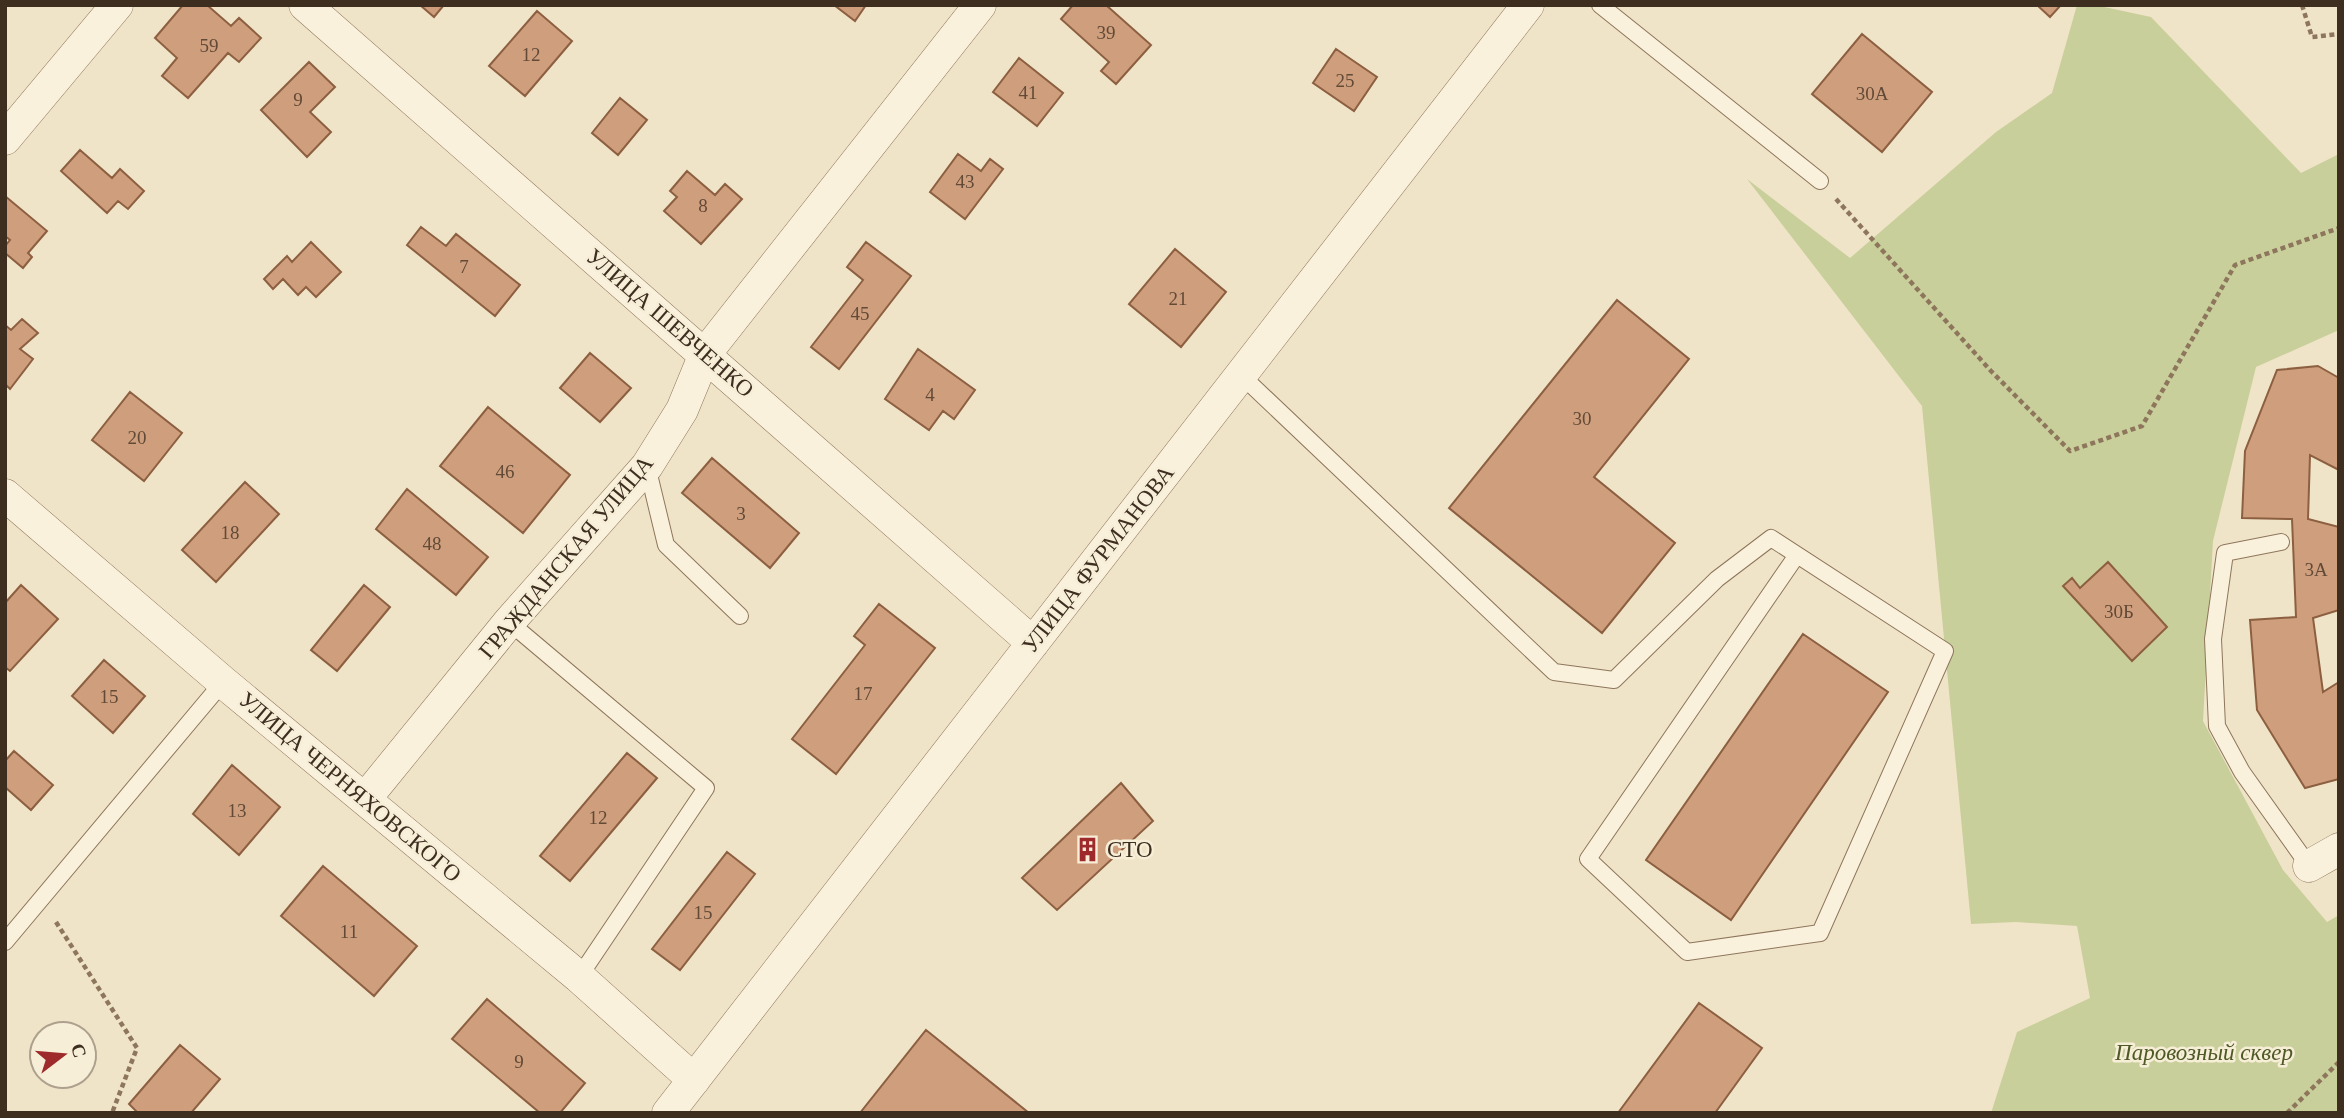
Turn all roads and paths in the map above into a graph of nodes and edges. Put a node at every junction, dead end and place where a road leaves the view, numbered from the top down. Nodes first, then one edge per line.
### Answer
1 (117, 5) edge
2 (305, 5) edge
3 (1528, 5) edge
4 (1600, 5) edge
5 (2302, 5) edge
6 (964, 11) edge
7 (2339, 34) edge
8 (5, 139) edge
9 (1820, 181) joint
10 (2339, 228) edge
11 (705, 354) junction
12 (1241, 375) junction
13 (647, 466) junction
14 (5, 495) edge
15 (2281, 542) dead end
16 (1797, 555) junction
17 (740, 616) dead end
18 (509, 622) junction
19 (1033, 643) junction
20 (223, 682) junction
21 (365, 799) junction
22 (2339, 849) edge
23 (2309, 866) joint
24 (40, 898) junction
25 (5, 942) edge
26 (579, 977) junction
27 (2339, 1062) edge
28 (694, 1080) junction
29 (112, 1113) edge
30 (668, 1113) edge
31 (2287, 1113) edge

1 - 8 street
2 - 11 street, УЛИЦА ШЕВЧЕНКО
3 - 12 street, УЛИЦА ФУРМАНОВА
4 - 9 lane
5 - 7 path
6 - 11 street, ГРАЖДАНСКАЯ УЛИЦА
9 - 10 path
11 - 13 street, ГРАЖДАНСКАЯ УЛИЦА
11 - 19 street, УЛИЦА ШЕВЧЕНКО
12 - 16 lane
12 - 19 street, УЛИЦА ФУРМАНОВА
13 - 17 lane
13 - 18 street, ГРАЖДАНСКАЯ УЛИЦА
14 - 20 street, УЛИЦА ЧЕРНЯХОВСКОГО
15 - 23 lane
16 - 16 lane
18 - 21 street, ГРАЖДАНСКАЯ УЛИЦА
18 - 26 lane
19 - 28 street, УЛИЦА ФУРМАНОВА
20 - 21 street, УЛИЦА ЧЕРНЯХОВСКОГО
20 - 24 lane
21 - 26 street, УЛИЦА ЧЕРНЯХОВСКОГО
22 - 23 street
24 - 25 lane
24 - 29 path
26 - 28 street, УЛИЦА ЧЕРНЯХОВСКОГО
27 - 31 path
28 - 30 street, УЛИЦА ФУРМАНОВА

